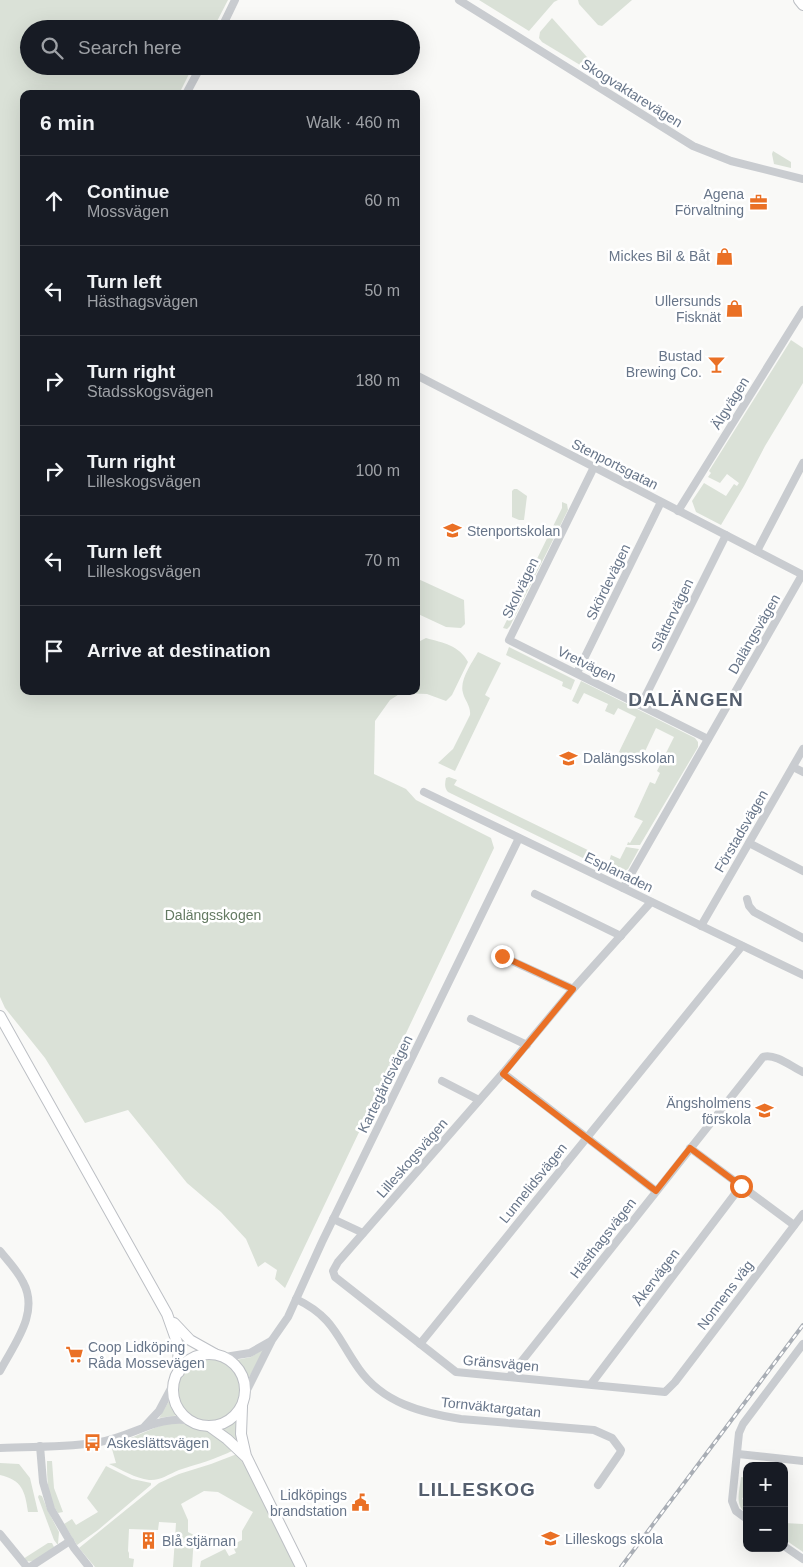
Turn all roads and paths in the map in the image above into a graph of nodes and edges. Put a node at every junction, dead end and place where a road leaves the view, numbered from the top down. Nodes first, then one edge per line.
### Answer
1 (235, 0) edge
2 (459, 0) edge
3 (799, 0) edge
4 (803, 5) edge
5 (225, 20) edge
6 (196, 75) edge
7 (188, 90) edge
8 (803, 179) edge
9 (803, 310) edge
10 (420, 377) edge
11 (803, 463) edge
12 (594, 467) junction
13 (661, 502) junction
14 (678, 511) junction
15 (726, 536) junction
16 (757, 551) junction
17 (803, 575) edge
18 (509, 640) joint
19 (577, 673) junction
20 (641, 705) junction
21 (708, 739) junction
22 (803, 749) edge
23 (793, 767) junction
24 (803, 772) edge
25 (424, 792) dead end
26 (519, 838) junction
27 (748, 843) junction
28 (803, 871) edge
29 (623, 888) junction
30 (535, 894) dead end
31 (747, 899) dead end
32 (651, 902) junction
33 (701, 926) junction
34 (621, 936) junction
35 (803, 938) edge
36 (742, 946) junction
37 (502, 956) dead end
38 (803, 976) edge
39 (573, 989) junction
40 (0, 1016) edge
41 (471, 1019) dead end
42 (527, 1045) junction
43 (803, 1072) edge
44 (503, 1074) junction
45 (442, 1081) dead end
46 (479, 1100) junction
47 (586, 1138) junction
48 (690, 1148) junction
49 (741, 1186) junction
50 (656, 1191) junction
51 (803, 1214) edge
52 (333, 1219) junction
53 (794, 1225) junction
54 (363, 1234) junction
55 (0, 1251) edge
56 (335, 1278) joint
57 (296, 1298) junction
58 (166, 1314) junction
59 (272, 1340) junction
60 (420, 1344) junction
61 (803, 1344) edge
62 (223, 1357) junction
63 (0, 1371) edge
64 (177, 1376) junction
65 (510, 1376) junction
66 (591, 1384) junction
67 (666, 1392) joint
68 (243, 1400) junction
69 (192, 1421) junction
70 (209, 1426) junction
71 (141, 1429) junction
72 (40, 1446) junction
73 (0, 1448) edge
74 (738, 1454) junction
75 (246, 1456) junction
76 (803, 1461) edge
77 (598, 1485) dead end
78 (743, 1516) edge
79 (0, 1534) edge
80 (70, 1541) junction
81 (788, 1549) edge
82 (803, 1559) edge
83 (29, 1567) edge
84 (89, 1567) edge
85 (301, 1567) edge

1 - 5 street
2 - 8 street, Skogvaktarevägen
3 - 4 main road
6 - 7 street
9 - 14 street, Älgvägen
10 - 12 street, Stenportsgatan
11 - 16 street
12 - 13 street, Stenportsgatan
12 - 18 street, Skolvägen
13 - 14 street, Stenportsgatan
13 - 19 street, Skördevägen
14 - 15 street, Stenportsgatan
15 - 16 street, Stenportsgatan
15 - 20 street, Slåttervägen
16 - 17 street, Stenportsgatan
17 - 21 street, Dalängsvägen
18 - 19 street, Vretvägen
19 - 20 street, Vretvägen
20 - 21 street, Vretvägen
21 - 29 street, Dalängsvägen
22 - 23 street, Förstadsvägen
23 - 24 street
23 - 27 street, Förstadsvägen
25 - 26 street, Esplanaden
26 - 29 street, Esplanaden
26 - 52 street, Kartegårdsvägen
27 - 28 street
27 - 33 street, Förstadsvägen
29 - 32 street, Esplanaden
30 - 34 street
31 - 35 street
32 - 33 street, Esplanaden
32 - 34 street, Lilleskogsvägen
33 - 36 street, Esplanaden
34 - 39 street, Lilleskogsvägen
36 - 38 street, Esplanaden
36 - 47 street, Lunnelidsvägen
37 - 39 street
39 - 42 street, Lilleskogsvägen
40 - 58 main road
41 - 42 street
42 - 44 street, Lilleskogsvägen
43 - 48 street, Hästhagsvägen
44 - 46 street, Lilleskogsvägen
44 - 47 street
45 - 46 street
46 - 54 street, Lilleskogsvägen
47 - 50 street
47 - 60 street, Lunnelidsvägen
48 - 49 street
48 - 50 street, Hästhagsvägen
49 - 53 street
49 - 66 street, Åkervägen
50 - 65 street, Hästhagsvägen
51 - 53 street, Nonnens väg
52 - 54 street
52 - 57 street, Kartegårdsvägen
53 - 67 street, Nonnens väg
54 - 56 street, Lilleskogsvägen
55 - 63 street
56 - 60 street, Gränsvägen
57 - 59 street, Kartegårdsvägen
57 - 77 street, Tornväktargatan
58 - 62 main road
58 - 64 main road
59 - 62 street, Kartegårdsvägen
59 - 68 street, Kartegårdsvägen
60 - 65 street, Gränsvägen
61 - 74 street
62 - 64 main road
62 - 68 main road
64 - 69 main road
64 - 71 street
65 - 66 street, Gränsvägen
66 - 67 street, Gränsvägen
68 - 70 main road
68 - 75 main road
69 - 70 main road
69 - 71 street
70 - 75 main road
71 - 72 street
72 - 73 street
72 - 80 street
74 - 76 street
74 - 78 street
75 - 85 main road
79 - 83 street
80 - 83 street
80 - 84 street
81 - 82 street

